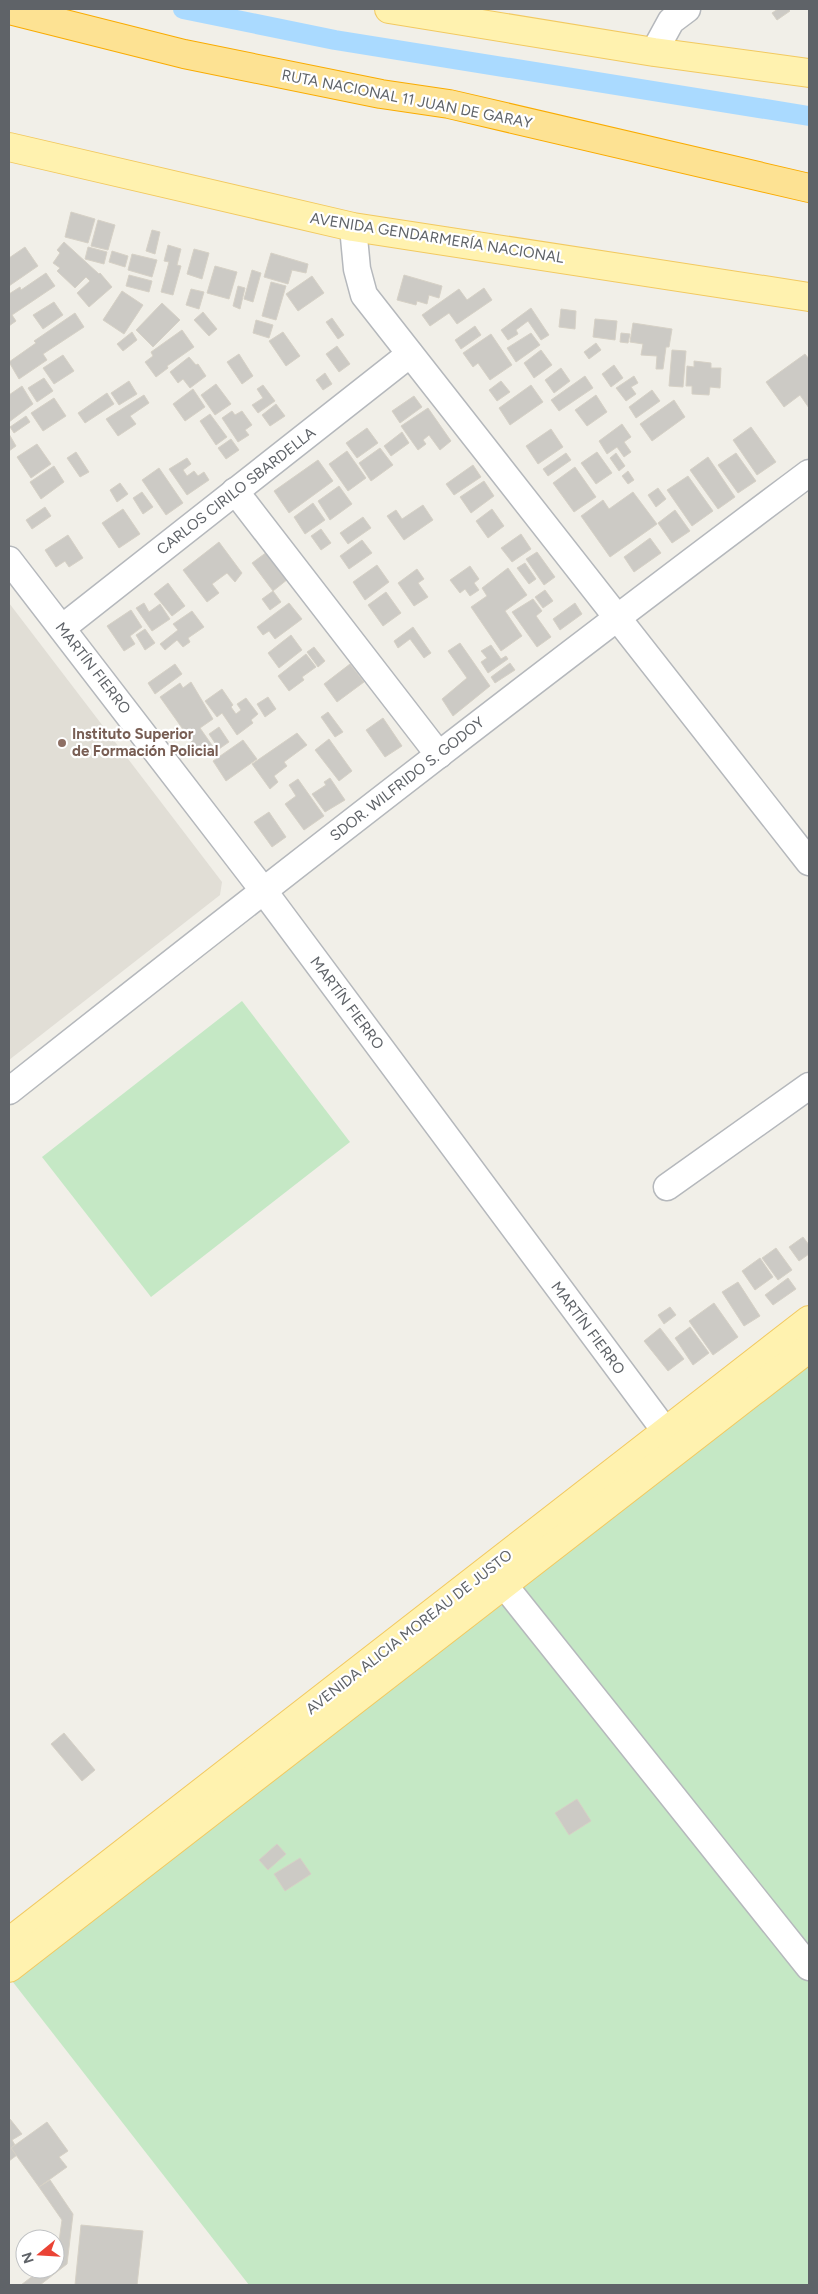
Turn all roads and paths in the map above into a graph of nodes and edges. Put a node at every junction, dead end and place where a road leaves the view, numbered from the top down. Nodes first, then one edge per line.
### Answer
1 (388, 9) edge
2 (687, 9) edge
3 (9, 10) edge
4 (654, 52) junction
5 (809, 73) edge
6 (9, 147) edge
7 (808, 186) edge
8 (353, 227) junction
9 (809, 297) edge
10 (410, 354) junction
11 (809, 473) edge
12 (235, 491) junction
13 (9, 560) edge
14 (617, 617) junction
15 (62, 628) junction
16 (439, 755) junction
17 (809, 862) edge
18 (263, 890) junction
19 (809, 1086) edge
20 (9, 1090) edge
21 (667, 1187) dead end
22 (809, 1320) edge
23 (809, 1348) edge
24 (674, 1440) junction
25 (504, 1584) junction
26 (9, 1942) edge
27 (809, 1967) edge
28 (9, 1968) edge

1 - 4 main road
2 - 4 street
3 - 7 highway, RUTA NACIONAL 11 JUAN DE GARAY
4 - 5 main road
6 - 8 main road, AVENIDA GENDARMERÍA NACIONAL
8 - 9 main road, AVENIDA GENDARMERÍA NACIONAL
8 - 10 street
10 - 12 street, CARLOS CIRILO SBARDELLA
10 - 14 street
11 - 14 street, SDOR. WILFRIDO S. GODOY
12 - 15 street, CARLOS CIRILO SBARDELLA
12 - 16 street
13 - 15 street, MARTÍN FIERRO
14 - 16 street, SDOR. WILFRIDO S. GODOY
14 - 17 street
15 - 18 street, MARTÍN FIERRO
16 - 18 street, SDOR. WILFRIDO S. GODOY
18 - 20 street, SDOR. WILFRIDO S. GODOY
18 - 24 street, MARTÍN FIERRO
19 - 21 street
22 - 24 main road, AVENIDA ALICIA MOREAU DE JUSTO
23 - 24 main road, AVENIDA ALICIA MOREAU DE JUSTO
24 - 25 main road, AVENIDA ALICIA MOREAU DE JUSTO
24 - 26 main road, AVENIDA ALICIA MOREAU DE JUSTO
25 - 27 street
25 - 28 main road, AVENIDA ALICIA MOREAU DE JUSTO

